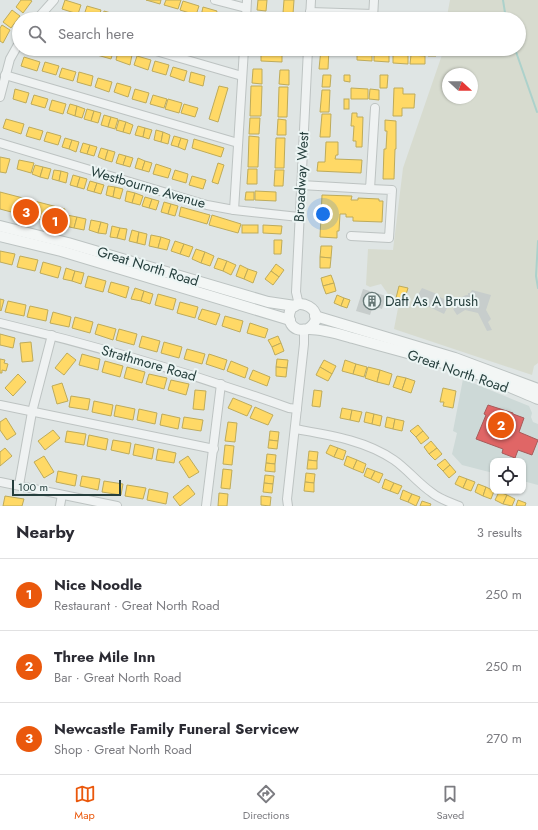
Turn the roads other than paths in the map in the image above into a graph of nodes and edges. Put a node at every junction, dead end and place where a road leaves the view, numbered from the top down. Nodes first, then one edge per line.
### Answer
1 (54, 0) edge
2 (215, 0) edge
3 (311, 0) edge
4 (374, 0) edge
5 (247, 4) edge
6 (45, 12) edge
7 (310, 12) edge
8 (373, 12) edge
9 (12, 56) edge
10 (173, 56) edge
11 (243, 56) edge
12 (308, 56) edge
13 (5, 75) junction
14 (242, 76) junction
15 (0, 96) edge
16 (375, 108) dead end
17 (0, 143) edge
18 (238, 143) junction
19 (301, 185) junction
20 (370, 188) junction
21 (234, 210) junction
22 (299, 217) junction
23 (0, 226) edge
24 (0, 236) edge
25 (351, 236) dead end
26 (297, 306) junction
27 (315, 316) junction
28 (290, 320) junction
29 (0, 322) edge
30 (306, 329) junction
31 (52, 335) junction
32 (221, 384) junction
33 (538, 389) edge
34 (538, 399) edge
35 (0, 405) edge
36 (297, 408) junction
37 (32, 412) junction
38 (295, 429) junction
39 (214, 449) junction
40 (0, 482) edge
41 (19, 485) junction
42 (62, 494) junction
43 (60, 506) edge
44 (116, 506) edge
45 (206, 506) edge
46 (288, 506) edge
47 (458, 506) edge

1 - 6 street
2 - 5 street
3 - 7 street
4 - 8 street
9 - 13 street
10 - 14 street
11 - 14 street
12 - 19 street, Broadway West
13 - 15 street
13 - 18 street
14 - 18 street
16 - 20 street
17 - 21 street, Westbourne Avenue
18 - 21 street
19 - 20 street
19 - 22 street, Broadway West
20 - 25 street
21 - 22 street, Westbourne Avenue
22 - 26 street, Broadway West
23 - 26 main road, Great North Road
24 - 28 main road, Great North Road
26 - 27 main road, Great North Road
26 - 28 main road
27 - 30 main road
27 - 33 main road, Great North Road
28 - 30 main road, Great North Road
29 - 31 street, Strathmore Road
30 - 34 main road, Great North Road
30 - 36 street
31 - 32 street, Strathmore Road
31 - 37 street
32 - 36 street, Strathmore Road
32 - 39 street
35 - 37 street
36 - 38 street
37 - 39 street
37 - 41 street
38 - 46 street
38 - 47 street
39 - 45 street
40 - 41 street
41 - 42 street
42 - 43 street
42 - 44 street

